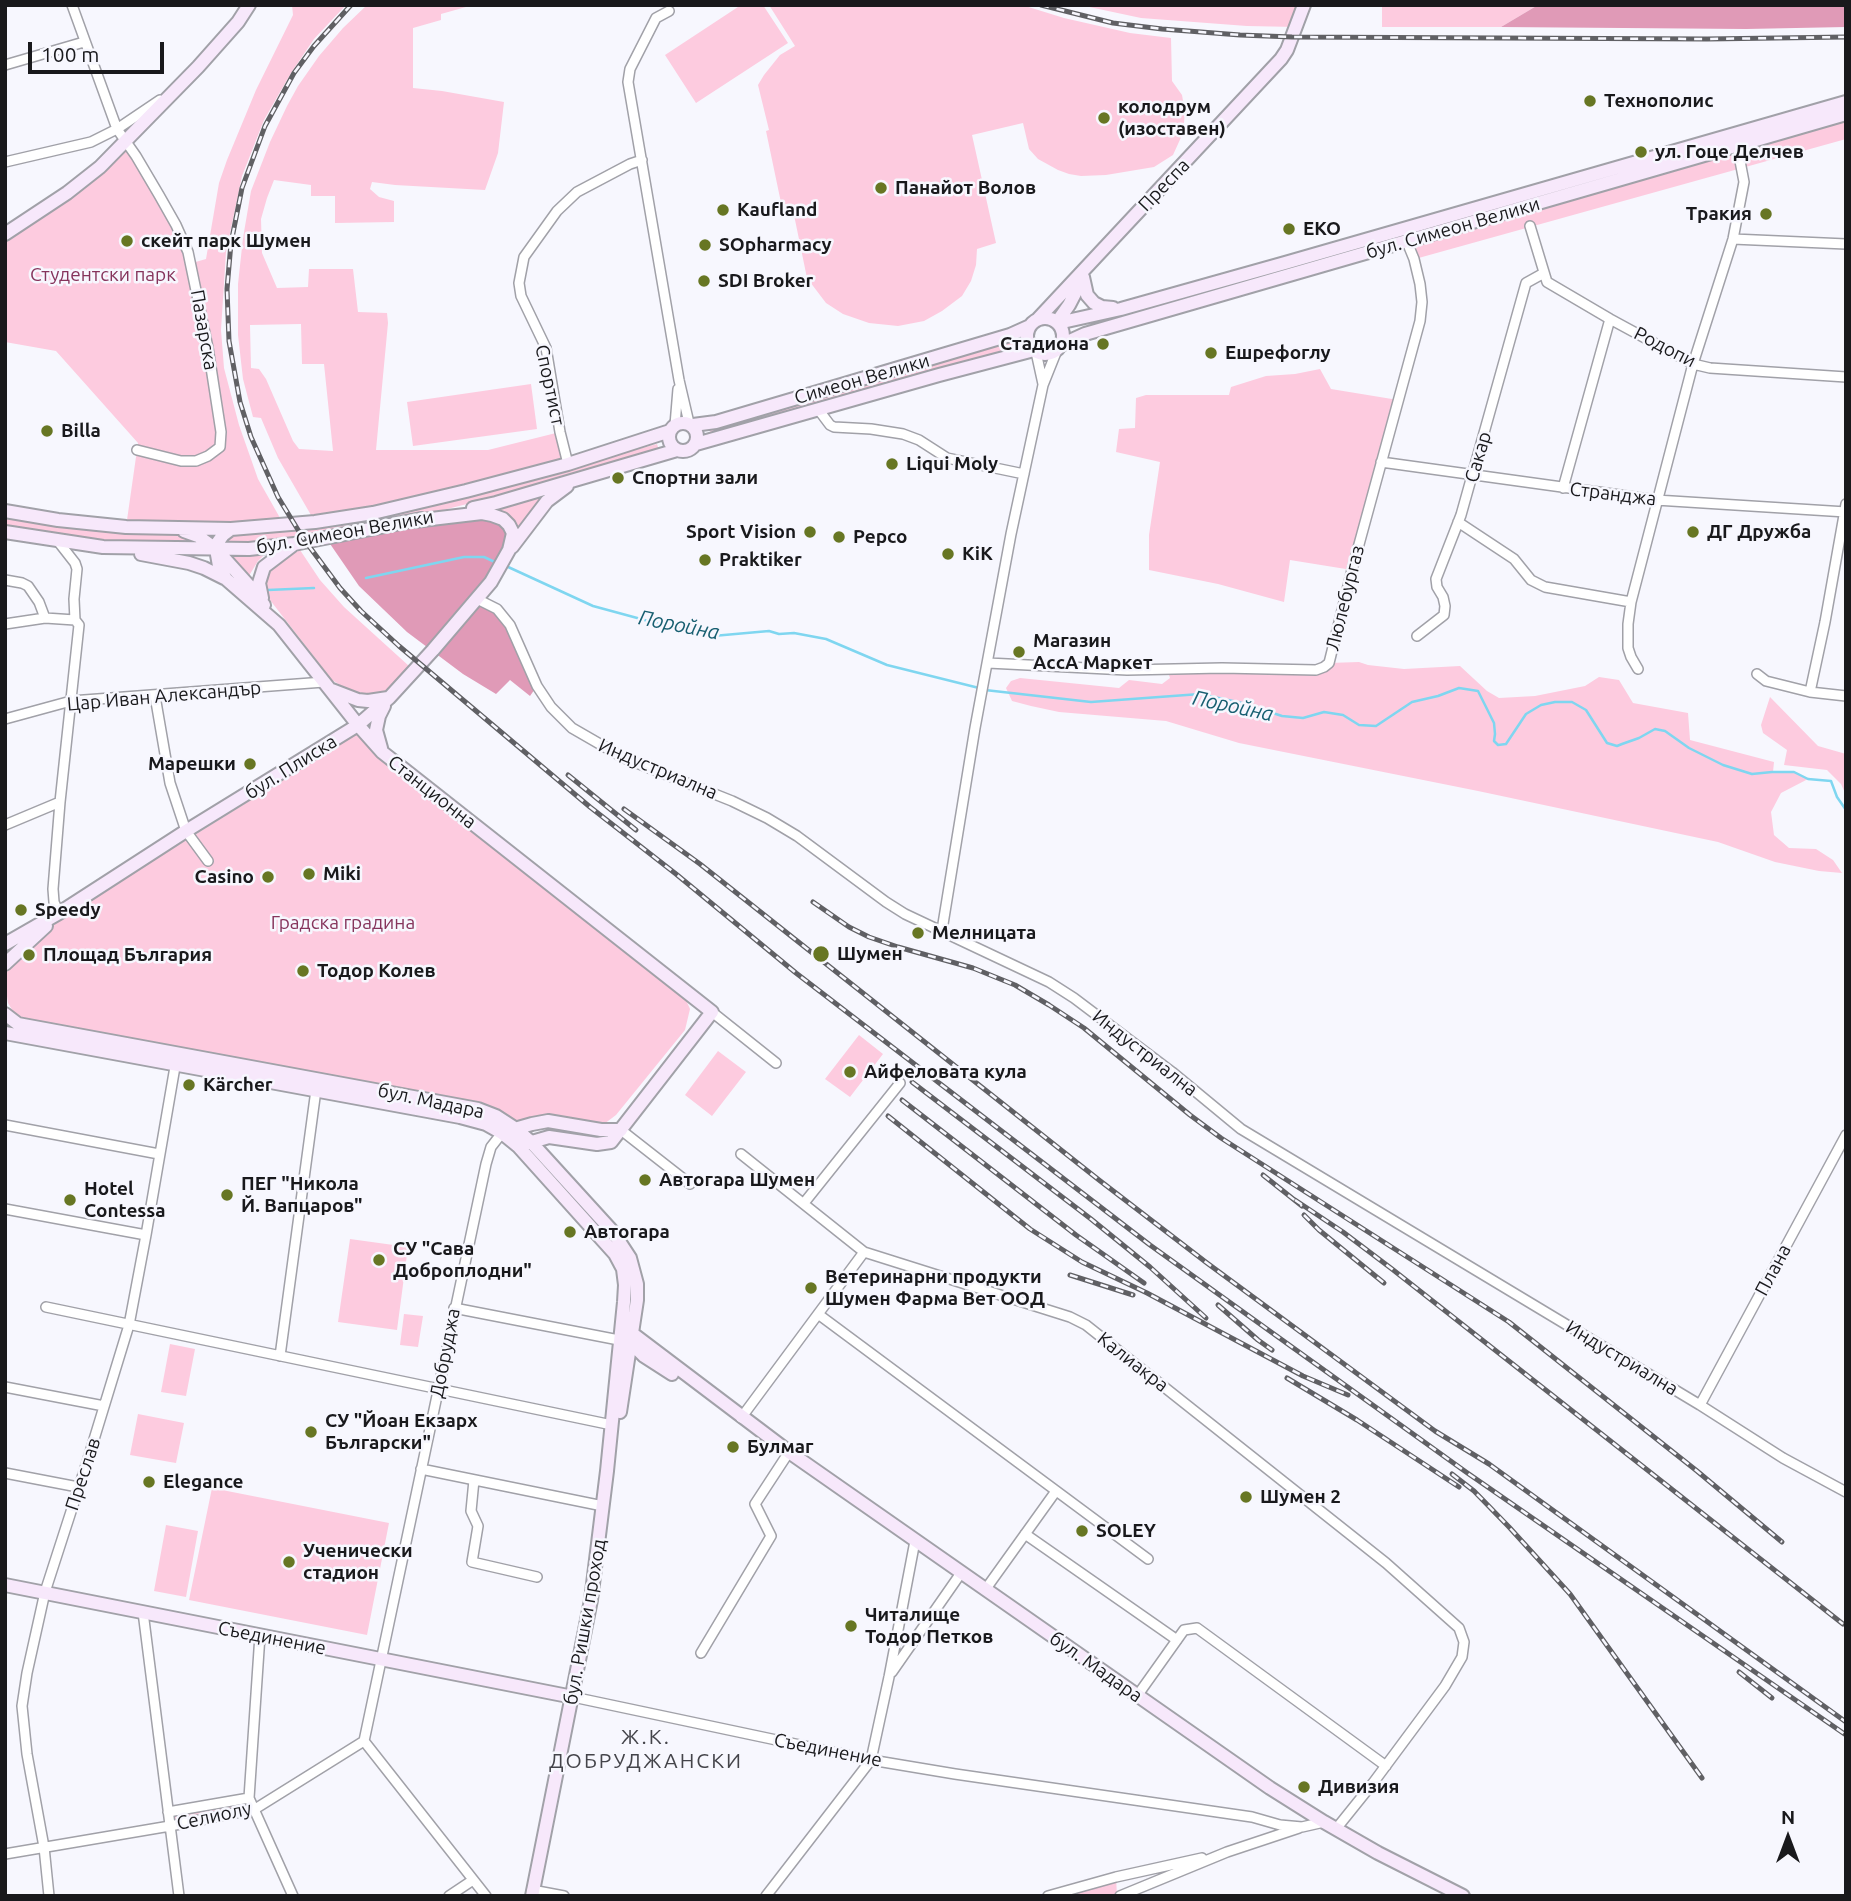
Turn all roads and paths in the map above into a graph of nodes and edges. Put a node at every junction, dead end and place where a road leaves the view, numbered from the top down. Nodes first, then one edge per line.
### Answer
1 (72, 5) edge
2 (249, 5) edge
3 (1302, 5) edge
4 (669, 11) dead end
5 (84, 42) junction
6 (5, 65) edge
7 (180, 86) junction
8 (1846, 102) edge
9 (1846, 114) edge
10 (117, 130) junction
11 (1735, 139) junction
12 (126, 141) junction
13 (642, 160) junction
14 (5, 162) edge
15 (1530, 226) dead end
16 (5, 234) edge
17 (1733, 239) junction
18 (1407, 242) junction
19 (1846, 244) edge
20 (1091, 262) junction
21 (1544, 273) junction
22 (1083, 278) junction
23 (1121, 309) junction
24 (1610, 319) junction
25 (1033, 323) junction
26 (1058, 323) junction
27 (1059, 348) junction
28 (1035, 351) junction
29 (1693, 364) junction
30 (1846, 377) edge
31 (678, 380) junction
32 (1043, 385) junction
33 (818, 409) junction
34 (691, 424) junction
35 (673, 428) junction
36 (696, 444) junction
37 (137, 450) dead end
38 (677, 450) junction
39 (1381, 462) junction
40 (568, 464) junction
41 (1024, 474) junction
42 (1473, 475) junction
43 (577, 480) junction
44 (1563, 488) junction
45 (1656, 500) junction
46 (1845, 509) edge
47 (5, 511) edge
48 (414, 521) junction
49 (1458, 522) junction
50 (178, 528) junction
51 (231, 529) junction
52 (5, 532) edge
53 (57, 540) junction
54 (294, 544) junction
55 (103, 547) junction
56 (216, 549) junction
57 (509, 550) junction
58 (226, 579) junction
59 (5, 580) edge
60 (477, 599) junction
61 (1631, 602) junction
62 (45, 618) junction
63 (75, 621) junction
64 (5, 624) edge
65 (279, 625) junction
66 (1417, 635) dead end
67 (988, 663) junction
68 (1638, 669) dead end
69 (1757, 674) dead end
70 (326, 685) junction
71 (1810, 692) junction
72 (1846, 695) edge
73 (155, 696) junction
74 (389, 698) junction
75 (71, 701) junction
76 (5, 719) edge
77 (358, 725) junction
78 (382, 752) junction
79 (60, 802) junction
80 (5, 825) edge
81 (187, 831) junction
82 (208, 862) dead end
83 (59, 913) junction
84 (942, 930) junction
85 (5, 944) edge
86 (5, 964) edge
87 (712, 1012) junction
88 (5, 1014) edge
89 (5, 1033) edge
90 (176, 1059) junction
91 (776, 1063) dead end
92 (900, 1083) dead end
93 (316, 1090) junction
94 (5, 1125) edge
95 (516, 1129) junction
96 (621, 1130) junction
97 (502, 1133) junction
98 (1846, 1135) edge
99 (525, 1144) junction
100 (159, 1154) junction
101 (741, 1154) dead end
102 (690, 1184) dead end
103 (804, 1203) junction
104 (5, 1209) edge
105 (146, 1236) junction
106 (864, 1252) junction
107 (46, 1307) dead end
108 (454, 1308) junction
109 (818, 1314) junction
110 (129, 1325) junction
111 (626, 1336) junction
112 (280, 1356) junction
113 (659, 1366) junction
114 (5, 1387) edge
115 (439, 1388) junction
116 (624, 1395) junction
117 (1700, 1405) junction
118 (104, 1406) junction
119 (741, 1418) junction
120 (612, 1425) junction
121 (789, 1452) junction
122 (421, 1469) junction
123 (607, 1471) junction
124 (5, 1473) edge
125 (474, 1480) junction
126 (78, 1487) junction
127 (1056, 1491) junction
128 (1846, 1492) edge
129 (603, 1506) junction
130 (1025, 1534) junction
131 (915, 1541) junction
132 (1148, 1559) dead end
133 (961, 1573) junction
134 (537, 1577) dead end
135 (5, 1585) edge
136 (985, 1590) junction
137 (45, 1592) junction
138 (143, 1612) junction
139 (260, 1635) junction
140 (1177, 1640) junction
141 (701, 1653) dead end
142 (381, 1659) junction
143 (889, 1677) junction
144 (1137, 1696) junction
145 (573, 1697) junction
146 (364, 1741) junction
147 (871, 1760) junction
148 (1385, 1766) junction
149 (249, 1798) junction
150 (255, 1810) junction
151 (168, 1812) junction
152 (1324, 1822) junction
153 (170, 1826) junction
154 (1303, 1827) junction
155 (1336, 1829) junction
156 (44, 1847) junction
157 (1227, 1852) junction
158 (5, 1854) edge
159 (473, 1880) junction
160 (532, 1893) edge
161 (49, 1896) edge
162 (179, 1896) edge
163 (293, 1896) edge
164 (449, 1896) edge
165 (486, 1896) edge
166 (564, 1896) edge
167 (766, 1896) edge
168 (1048, 1896) edge
169 (1120, 1896) edge
170 (1463, 1896) edge

1 - 5 street
2 - 7 main road
3 - 20 main road, Преспа
4 - 13 street
5 - 6 street
5 - 10 street
7 - 10 street
7 - 12 main road
8 - 11 main road, бул. Симеон Велики
9 - 11 main road, бул. Симеон Велики
10 - 12 street
10 - 14 street
11 - 17 street
11 - 18 main road, бул. Симеон Велики
11 - 23 main road, бул. Симеон Велики
12 - 16 main road
12 - 37 street, Пазарска
13 - 31 street
13 - 40 street, Спортист
15 - 21 street
17 - 19 street
17 - 29 street
18 - 27 main road, бул. Симеон Велики
18 - 39 street, Люлебургаз
20 - 22 main road
20 - 25 main road, Преспа
21 - 24 street, Родопи
21 - 42 street, Сакар
22 - 23 main road
22 - 26 main road
23 - 26 main road
24 - 29 street, Родопи
24 - 44 street
25 - 26 main road
25 - 28 main road
25 - 34 main road, Симеон Велики
26 - 27 main road
27 - 28 main road
27 - 32 street
28 - 32 street
28 - 33 main road
29 - 30 street, Родопи
29 - 45 street
31 - 34 street
31 - 35 street
32 - 41 street
33 - 36 main road
33 - 41 street
34 - 35 main road
34 - 36 main road
35 - 38 main road
35 - 40 main road, бул. Симеон Велики
36 - 38 main road
38 - 43 main road, бул. Симеон Велики
39 - 42 street, Странджа
39 - 67 street, Люлебургаз
40 - 51 main road, бул. Симеон Велики
41 - 67 street
42 - 44 street, Странджа
42 - 49 street, Сакар
43 - 48 main road, бул. Симеон Велики
43 - 57 main road
44 - 45 street, Странджа
45 - 46 street, Странджа
45 - 61 street
46 - 71 street
47 - 50 main road, бул. Симеон Велики
48 - 54 main road, бул. Симеон Велики
48 - 57 main road
49 - 61 street
49 - 66 street, Сакар
50 - 51 main road, бул. Симеон Велики
50 - 56 main road
51 - 56 main road
52 - 53 main road, бул. Симеон Велики
53 - 55 main road, бул. Симеон Велики
53 - 63 street
54 - 56 main road, бул. Симеон Велики
54 - 65 main road
55 - 56 main road, бул. Симеон Велики
55 - 58 main road
56 - 58 main road
56 - 65 main road
57 - 60 main road, бул. Плиска
58 - 65 main road, Станционна
59 - 62 street
60 - 74 main road, бул. Плиска
60 - 84 street, Индустриална
61 - 68 street
62 - 63 street
62 - 64 street
63 - 75 street
65 - 70 main road, Станционна
67 - 84 street
69 - 71 street
70 - 73 street, Цар Иван Александър
70 - 74 main road
70 - 77 main road, Станционна
71 - 72 street
73 - 75 street, Цар Иван Александър
73 - 81 street
74 - 77 main road, бул. Плиска
74 - 78 main road
75 - 76 street, Цар Иван Александър
75 - 79 street
77 - 78 main road, Станционна
77 - 81 main road, бул. Плиска
78 - 87 main road, Станционна
79 - 80 street
79 - 83 street
81 - 82 street
81 - 83 main road, бул. Плиска
83 - 85 main road, бул. Плиска
83 - 86 main road, бул. Плиска
84 - 117 street, Индустриална
87 - 91 street, Станционна
87 - 96 main road
88 - 90 main road, бул. Мадара
89 - 90 main road, бул. Мадара
90 - 93 main road, бул. Мадара
90 - 95 main road, бул. Мадара
90 - 100 street, Преслав
92 - 103 street
93 - 97 main road, бул. Мадара
93 - 112 street
94 - 100 street
95 - 96 main road
95 - 97 main road
95 - 99 main road, бул. Мадара
96 - 99 main road
96 - 102 street
97 - 99 main road, бул. Мадара
97 - 108 street, Добруджа
98 - 117 street, Плана
99 - 111 main road, бул. Мадара
100 - 105 street, Преслав
101 - 103 street, Калиакра
103 - 106 street, Калиакра
104 - 105 street
105 - 110 street, Преслав
106 - 109 street
106 - 148 street, Калиакра
107 - 110 street
108 - 111 street
108 - 115 street, Добруджа
109 - 119 street
109 - 127 street
110 - 112 street
110 - 118 street, Преслав
111 - 113 main road, бул. Мадара
111 - 116 main road, бул. Ришки проход
111 - 119 main road, бул. Мадара
111 - 120 main road, бул. Ришки проход
112 - 115 street
113 - 116 main road
113 - 119 main road, бул. Мадара
114 - 118 street
115 - 120 street
115 - 122 street, Добруджа
116 - 123 main road, бул. Ришки проход
117 - 128 street, Индустриална
118 - 126 street, Преслав
119 - 121 main road, бул. Мадара
120 - 123 main road, бул. Ришки проход
121 - 131 main road, бул. Мадара
121 - 141 street
122 - 125 street
122 - 142 street, Добруджа
123 - 129 main road, бул. Ришки проход
124 - 126 street
125 - 129 street
125 - 134 street
126 - 137 street, Преслав
127 - 130 street
127 - 132 street
129 - 145 main road, бул. Ришки проход
130 - 136 street
130 - 140 street
131 - 133 main road, бул. Мадара
131 - 143 street
133 - 136 main road, бул. Мадара
133 - 143 street
135 - 137 main road, Съединение
136 - 144 main road, бул. Мадара
137 - 138 main road, Съединение
137 - 156 street, Преслав
138 - 139 main road, Съединение
138 - 151 street
139 - 142 main road, Съединение
139 - 149 street
140 - 144 street
140 - 148 street
142 - 145 main road, Съединение
142 - 146 street
143 - 147 street
144 - 152 main road, бул. Мадара
145 - 147 street, Съединение
145 - 160 main road, бул. Ришки проход
146 - 150 street, Селиолу
146 - 159 street
147 - 154 street, Съединение
147 - 167 street
148 - 155 street
149 - 150 street
149 - 151 street
150 - 153 street, Селиолу
150 - 163 street
151 - 153 street
152 - 154 street, Съединение
152 - 155 main road, бул. Мадара
153 - 156 street, Селиолу
153 - 162 street
154 - 157 street
155 - 170 main road, бул. Мадара
156 - 158 street, Селиолу
156 - 161 street, Преслав
157 - 168 street
157 - 169 street
159 - 164 street
159 - 165 street
160 - 166 street

